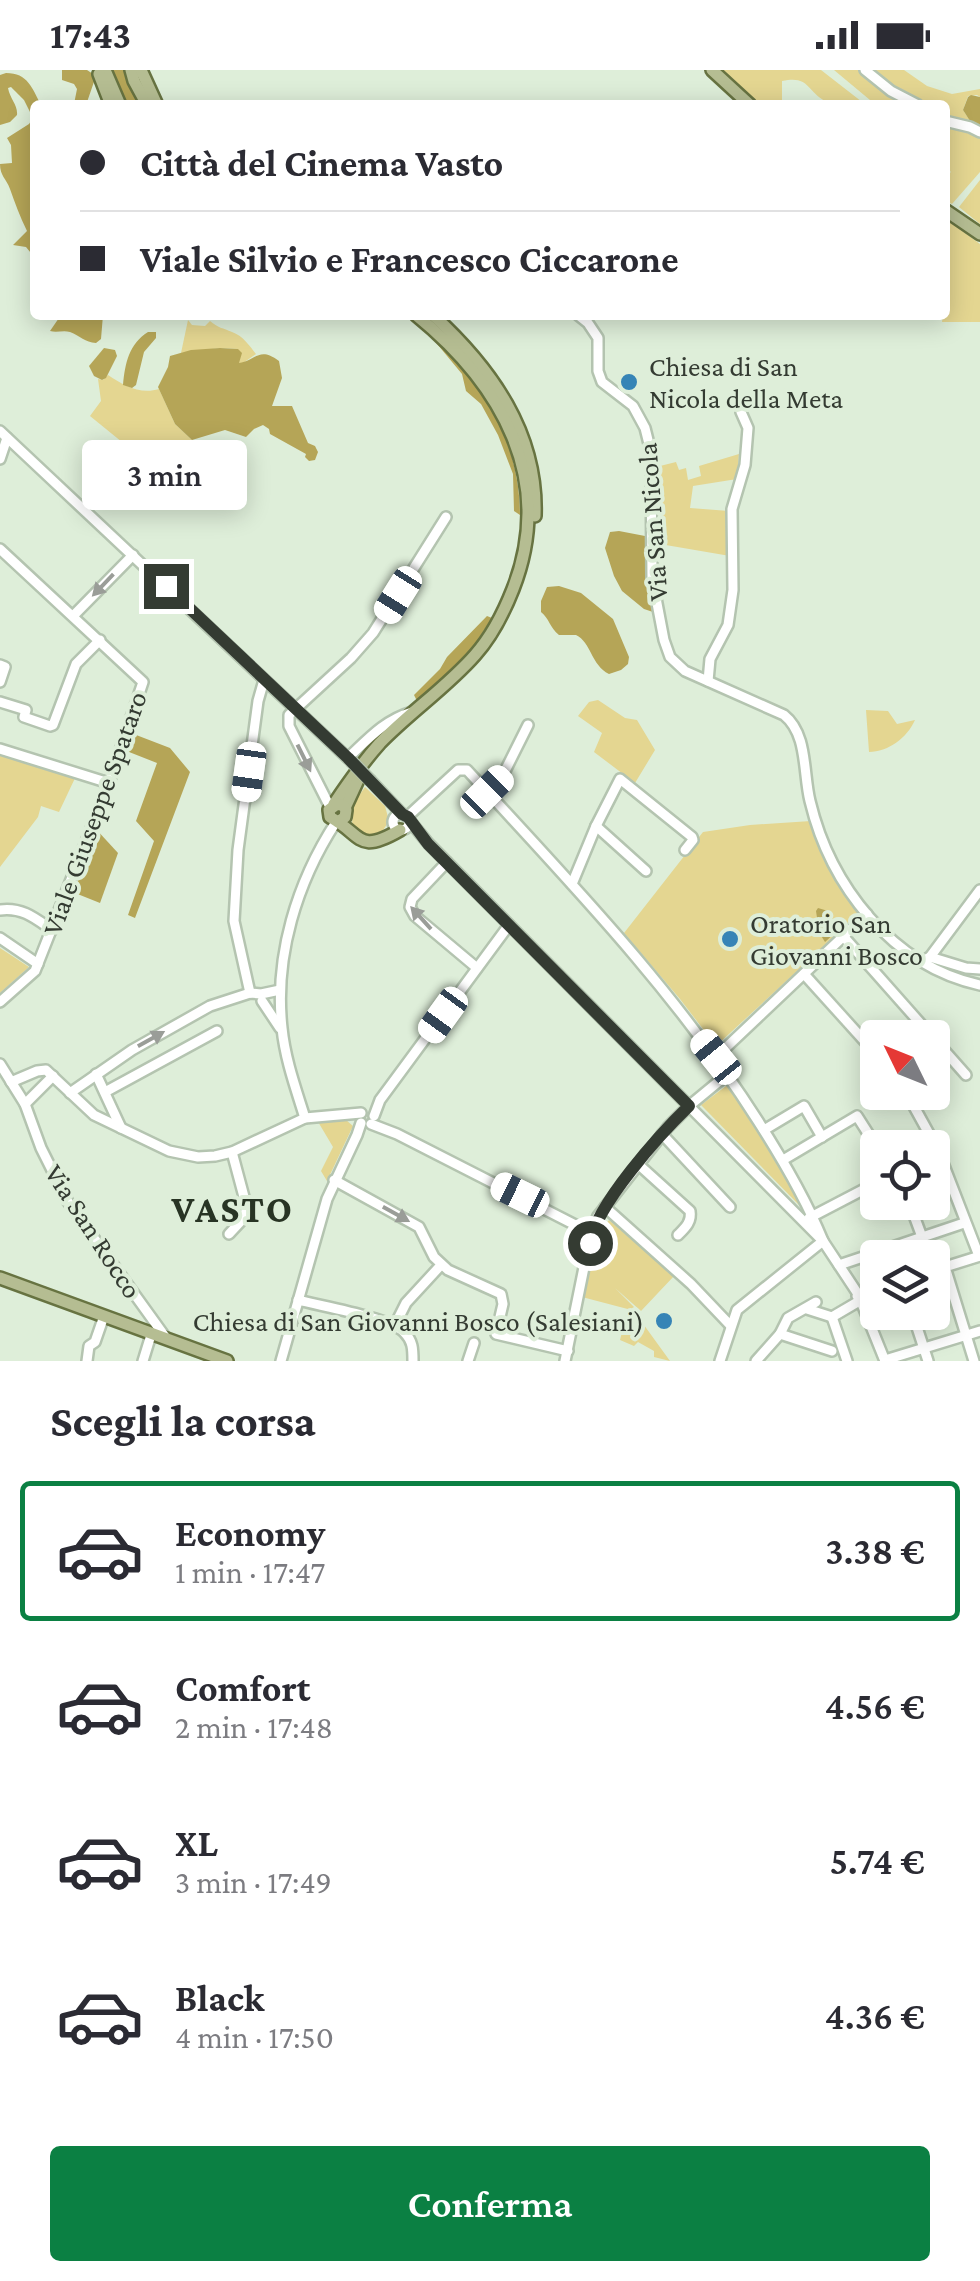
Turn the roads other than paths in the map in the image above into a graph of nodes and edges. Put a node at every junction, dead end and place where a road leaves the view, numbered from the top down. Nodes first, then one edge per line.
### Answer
1 (98, 70) edge
2 (106, 70) edge
3 (131, 70) edge
4 (141, 70) edge
5 (712, 70) edge
6 (865, 70) edge
7 (109, 100) edge
8 (118, 100) edge
9 (144, 100) edge
10 (155, 100) edge
11 (745, 100) edge
12 (909, 100) edge
13 (950, 122) edge
14 (980, 132) edge
15 (950, 213) edge
16 (980, 234) edge
17 (421, 320) edge
18 (438, 320) edge
19 (583, 320) edge
20 (741, 412) dead end
21 (4, 434) edge
22 (0, 459) edge
23 (446, 517) dead end
24 (0, 549) edge
25 (133, 555) junction
26 (74, 615) junction
27 (100, 640) junction
28 (0, 665) edge
29 (264, 680) junction
30 (0, 682) edge
31 (708, 682) junction
32 (0, 702) edge
33 (295, 708) junction
34 (415, 711) junction
35 (528, 725) dead end
36 (0, 749) edge
37 (350, 759) junction
38 (109, 783) junction
39 (487, 792) junction
40 (337, 813) junction
41 (402, 821) junction
42 (596, 826) junction
43 (352, 835) junction
44 (325, 839) junction
45 (685, 850) dead end
46 (447, 862) junction
47 (646, 871) dead end
48 (572, 884) junction
49 (980, 890) edge
50 (0, 910) edge
51 (867, 914) junction
52 (510, 925) junction
53 (52, 930) junction
54 (843, 936) junction
55 (0, 938) edge
56 (926, 959) junction
57 (38, 964) junction
58 (477, 968) junction
59 (980, 969) edge
60 (804, 974) junction
61 (980, 984) edge
62 (280, 990) junction
63 (258, 996) junction
64 (0, 1002) edge
65 (280, 1005) junction
66 (918, 1020) edge
67 (282, 1030) junction
68 (217, 1031) dead end
69 (860, 1036) edge
70 (950, 1056) edge
71 (716, 1057) junction
72 (0, 1064) edge
73 (96, 1074) junction
74 (729, 1074) junction
75 (966, 1074) dead end
76 (54, 1076) junction
77 (11, 1082) junction
78 (70, 1092) junction
79 (105, 1092) junction
80 (25, 1104) junction
81 (689, 1106) junction
82 (305, 1118) junction
83 (367, 1119) junction
84 (121, 1128) junction
85 (764, 1130) junction
86 (866, 1130) edge
87 (662, 1134) junction
88 (822, 1137) junction
89 (232, 1152) junction
90 (783, 1160) junction
91 (638, 1164) junction
92 (334, 1180) junction
93 (950, 1188) edge
94 (860, 1191) edge
95 (605, 1207) junction
96 (730, 1207) dead end
97 (808, 1218) junction
98 (916, 1220) edge
99 (964, 1223) junction
100 (591, 1233) junction
101 (229, 1234) dead end
102 (678, 1235) dead end
103 (922, 1237) junction
104 (824, 1241) junction
105 (979, 1256) edge
106 (441, 1265) junction
107 (840, 1265) junction
108 (950, 1265) edge
109 (0, 1278) edge
110 (950, 1283) edge
111 (860, 1297) joint
112 (298, 1300) junction
113 (104, 1316) junction
114 (830, 1316) junction
115 (395, 1324) junction
116 (730, 1325) junction
117 (873, 1330) edge
118 (918, 1330) edge
119 (980, 1331) edge
120 (780, 1334) junction
121 (151, 1335) junction
122 (966, 1336) junction
123 (168, 1341) junction
124 (840, 1341) junction
125 (474, 1343) dead end
126 (924, 1348) junction
127 (566, 1356) edge
128 (831, 1356) edge
129 (206, 1358) edge
130 (758, 1359) edge
131 (885, 1360) edge
132 (88, 1361) edge
133 (143, 1361) edge
134 (227, 1361) edge
135 (281, 1361) edge
136 (413, 1361) edge
137 (468, 1361) edge
138 (720, 1361) edge
139 (773, 1361) edge
140 (847, 1361) edge
141 (928, 1361) edge
142 (974, 1361) edge

1 - 7 main road
2 - 8 main road
3 - 9 main road
4 - 10 main road
5 - 11 main road
6 - 12 street
13 - 14 street
15 - 16 main road
17 - 34 main road
18 - 40 main road
19 - 31 street, Via San Nicola
20 - 31 street
21 - 22 street
21 - 25 street
23 - 33 street
24 - 26 street, Viale Giuseppe Spataro
25 -> 26 street
25 - 29 street
26 - 27 street, Viale Giuseppe Spataro
27 - 32 street
27 - 38 street, Viale Giuseppe Spataro
28 - 30 street
29 - 33 street
29 - 63 street
31 - 51 street, Via San Nicola
33 - 37 street
33 -> 40 street
34 - 37 street
34 - 40 main road
35 - 39 street
36 - 38 street
37 - 41 street, bridge
38 - 53 street, Viale Giuseppe Spataro
39 - 41 street
39 - 48 street
40 - 43 main road
40 - 44 street
41 - 43 main road
41 - 46 street
42 - 45 street
42 - 47 street
42 - 48 street
43 - 44 street
44 - 62 street
46 - 52 street
58 -> 46 street
48 - 71 street
49 - 56 street
50 - 53 street
51 - 54 street
51 - 56 street
52 - 58 street
52 - 81 street
53 - 57 street, Viale Giuseppe Spataro
54 - 60 street
54 - 66 street
55 - 57 street
56 - 59 street
56 - 61 street
57 - 64 street, Viale Giuseppe Spataro
58 - 83 street
60 - 69 street
60 - 71 street
62 - 63 street
62 - 65 street
63 - 65 street
63 - 67 street
73 -> 63 street
65 - 67 street
67 - 82 street
68 - 79 street
70 - 75 street
71 - 74 street
72 - 77 street, Via San Rocco
73 - 78 street
73 - 79 street
74 - 81 street
74 - 85 street
76 - 77 street
76 - 78 street
76 - 80 street
77 - 80 street, Via San Rocco
78 - 84 street
79 - 84 street
80 - 123 street, Via San Rocco
81 - 87 street
81 - 97 street
82 - 83 street
82 - 89 street
83 - 92 street
83 - 100 street
84 - 89 street
85 - 88 street
85 - 90 street
86 - 88 street
87 - 91 street
87 - 96 street
88 - 90 street
89 - 101 street
90 - 97 street
91 - 95 street
91 - 102 street
92 -> 106 street
92 - 112 street
93 - 99 street
94 - 97 street
95 - 100 street
95 - 116 street
97 - 104 street
98 - 103 street
99 - 103 street
99 - 105 street
100 - 127 street
103 - 107 street
104 - 107 street
104 - 116 street
105 - 108 street
106 - 115 street
106 - 127 street
107 - 111 street
109 - 113 main road
110 - 122 street
111 - 114 street
112 - 115 street
112 - 135 street
113 - 121 main road
113 - 132 street
114 - 120 street
114 - 124 street
115 - 136 street
116 - 138 street
117 - 131 street
118 - 126 street
119 - 122 street
120 - 128 street
120 - 130 street
121 - 123 main road
121 - 133 street
122 - 126 street
122 - 142 street
123 - 129 main road
124 - 128 street
124 - 140 street
125 - 137 street
126 - 131 street
126 - 141 street
129 - 134 main road
130 - 139 street

